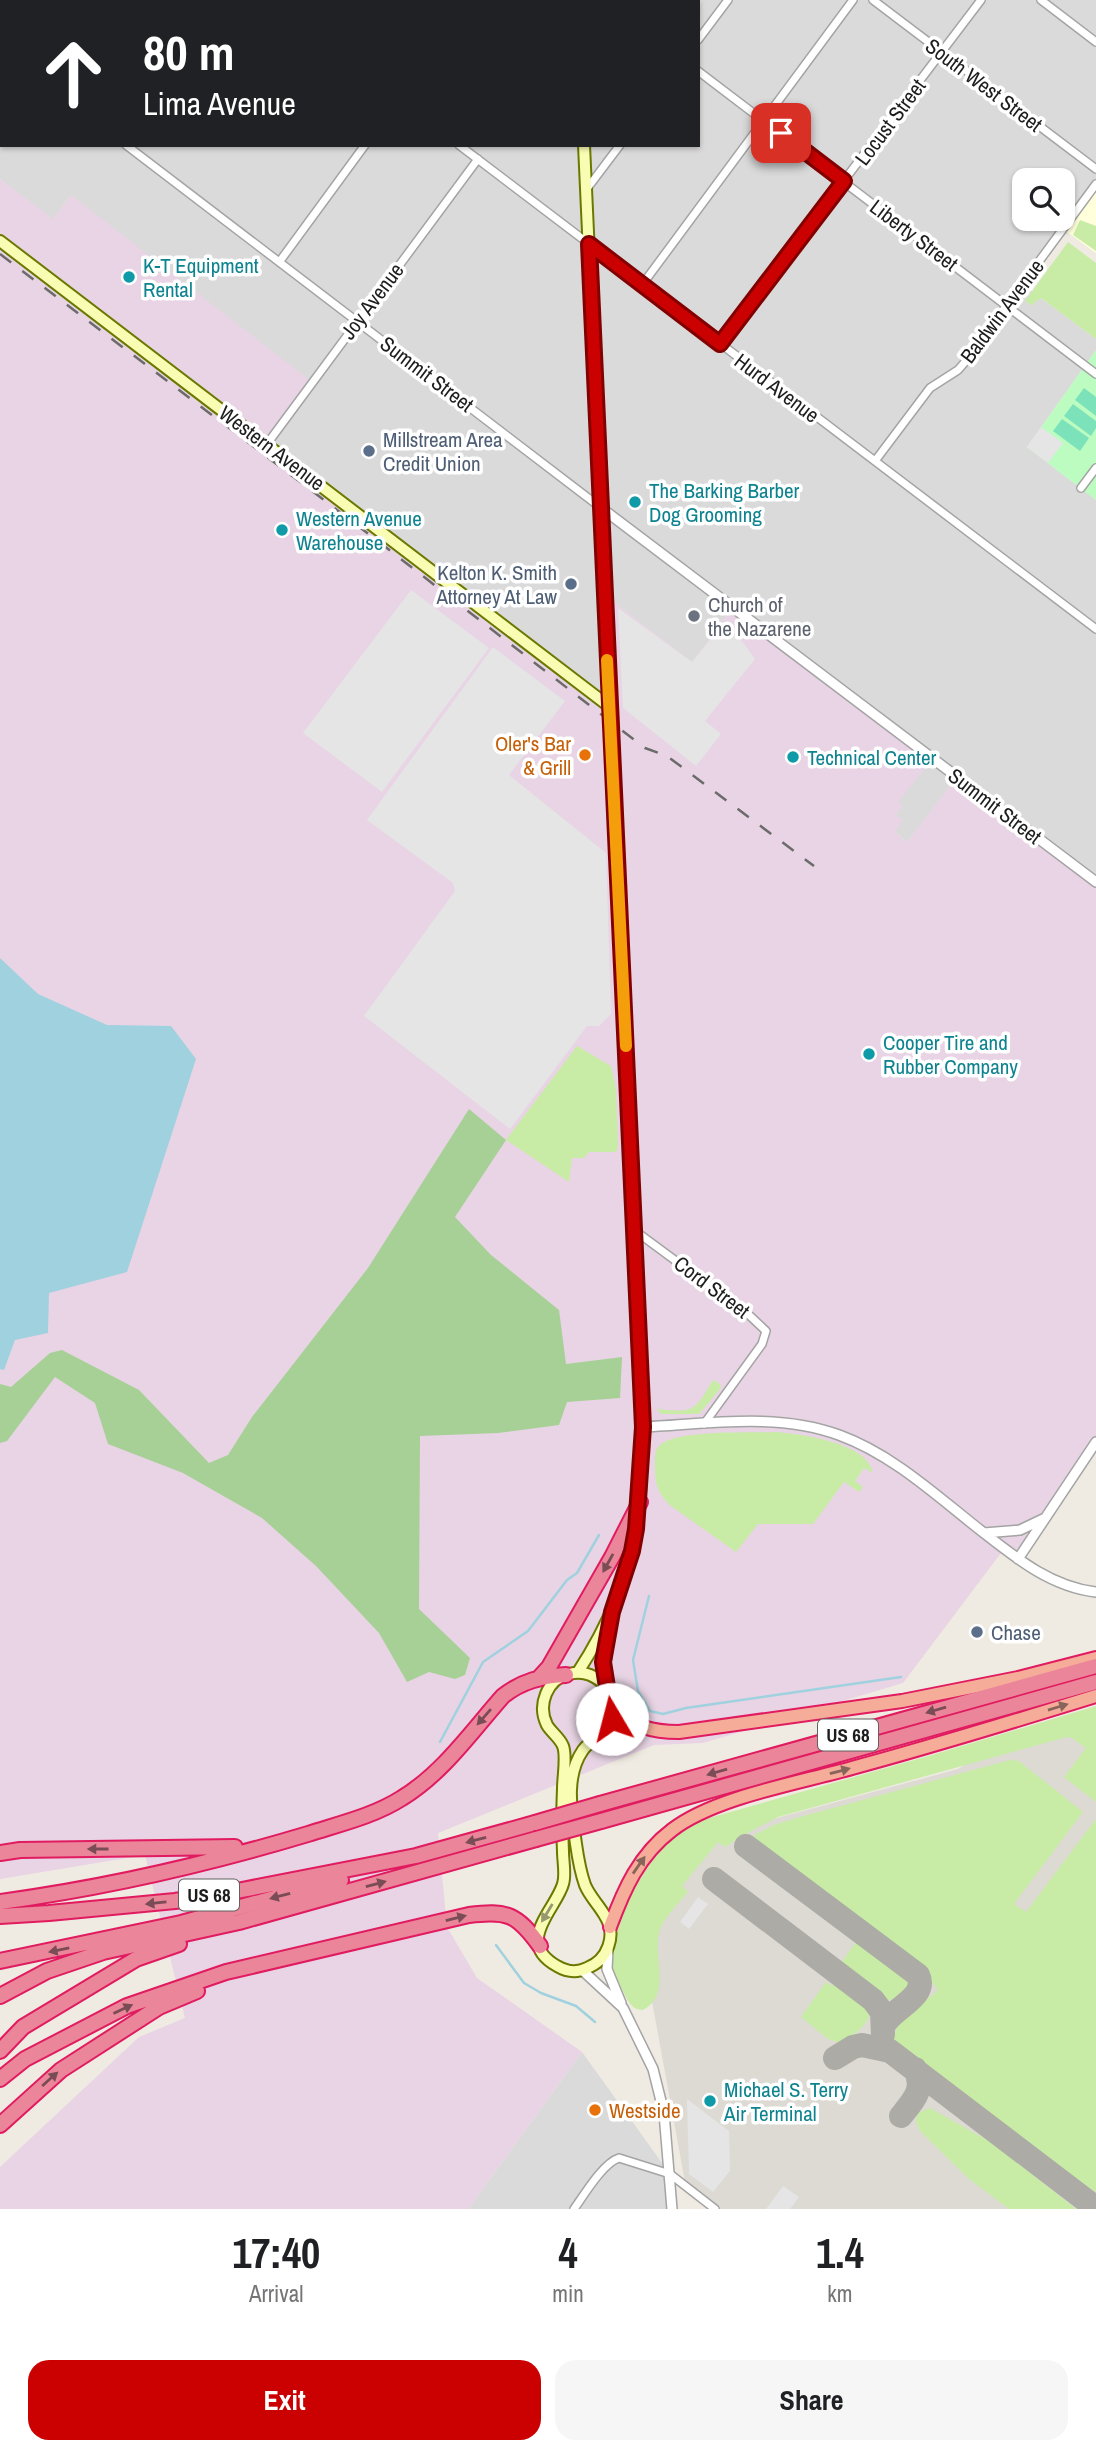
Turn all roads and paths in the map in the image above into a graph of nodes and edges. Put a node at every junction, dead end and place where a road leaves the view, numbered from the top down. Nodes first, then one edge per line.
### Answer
1 (728, 0) edge
2 (853, 0) edge
3 (873, 0) edge
4 (981, 0) edge
5 (1041, 0) edge
6 (700, 37) edge
7 (1096, 42) edge
8 (942, 53) junction
9 (700, 72) edge
10 (765, 121) junction
11 (129, 147) edge
12 (364, 147) edge
13 (462, 147) edge
14 (584, 147) edge
15 (618, 147) edge
16 (478, 159) junction
17 (1096, 169) edge
18 (844, 181) junction
19 (1096, 184) edge
20 (586, 190) junction
21 (0, 241) edge
22 (589, 244) junction
23 (280, 261) junction
24 (642, 285) junction
25 (1007, 305) junction
26 (357, 321) junction
27 (720, 344) junction
28 (1096, 374) edge
29 (267, 444) junction
30 (875, 461) junction
31 (1096, 468) edge
32 (1081, 488) dead end
33 (600, 507) junction
34 (1096, 629) edge
35 (610, 707) junction
36 (1096, 882) edge
37 (634, 1230) junction
38 (704, 1424) junction
39 (643, 1427) junction
40 (1096, 1442) edge
41 (640, 1502) junction
42 (1045, 1518) junction
43 (984, 1533) junction
44 (1018, 1559) junction
45 (1096, 1592) edge
46 (612, 1612) junction
47 (1096, 1658) edge
48 (1096, 1666) edge
49 (572, 1674) junction
50 (538, 1679) junction
51 (1096, 1682) edge
52 (607, 1687) junction
53 (1096, 1696) edge
54 (614, 1708) junction
55 (265, 1847) junction
56 (0, 1853) edge
57 (416, 1856) junction
58 (0, 1902) edge
59 (0, 1916) edge
60 (239, 1922) junction
61 (610, 1927) junction
62 (540, 1946) junction
63 (608, 1949) junction
64 (0, 1961) edge
65 (271, 1962) junction
66 (582, 1970) junction
67 (0, 1996) edge
68 (623, 2008) junction
69 (0, 2051) edge
70 (0, 2079) edge
71 (0, 2125) edge
72 (670, 2174) junction
73 (574, 2209) edge
74 (672, 2209) edge
75 (715, 2209) edge

1 - 6 street
2 - 10 street
3 - 8 street, South West Street
4 - 8 street, Locust Street
5 - 7 street
8 - 17 street, South West Street
8 - 18 street, Locust Street
9 - 10 street, Liberty Street
10 - 18 street, Liberty Street
10 - 24 street
11 - 23 street, Summit Street
12 - 23 street
13 - 16 street, Hurd Avenue
14 - 20 main road
15 - 20 street
16 - 22 street, Hurd Avenue
16 - 26 street, Joy Avenue
18 - 25 street, Liberty Street
18 - 27 street, Locust Street
19 - 25 street, Baldwin Avenue
20 - 22 main road
21 - 29 main road, Western Avenue
22 - 24 street, Hurd Avenue
22 - 33 main road
23 - 26 street, Summit Street
24 - 27 street, Hurd Avenue
25 - 28 street, Liberty Street
25 - 30 street, Baldwin Avenue
26 - 29 street, Joy Avenue
26 - 33 street, Summit Street
27 - 30 street, Hurd Avenue
29 - 35 main road, Western Avenue
30 - 34 street, Hurd Avenue
31 - 32 street
33 - 35 main road
33 - 36 street, Summit Street
35 - 37 main road
37 - 38 street, Cord Street
37 - 39 main road
38 - 39 street
38 - 43 street
39 - 41 main road
40 - 42 street
41 - 46 main road
41 -> 50 highway
42 - 43 street
42 - 44 street
43 - 44 street
44 - 45 street
46 - 49 main road
46 - 52 main road
47 - 54 highway
48 -> 57 highway, US 68, bridge
49 - 50 highway
49 - 52 main road
49 -> 62 main road
50 -> 55 highway
60 -> 51 highway, US 68, bridge
52 - 54 main road
61 -> 53 highway
54 - 61 main road
55 -> 56 highway
55 - 58 highway
57 -> 59 highway, US 68
57 -> 64 highway
60 - 67 highway
60 - 69 highway, US 68
61 - 63 main road
65 -> 62 highway
62 - 66 main road
63 - 66 main road
63 - 68 street
70 -> 65 highway
71 -> 65 highway
66 - 68 street
68 - 72 street
72 - 73 street
72 - 74 street
72 - 75 street

